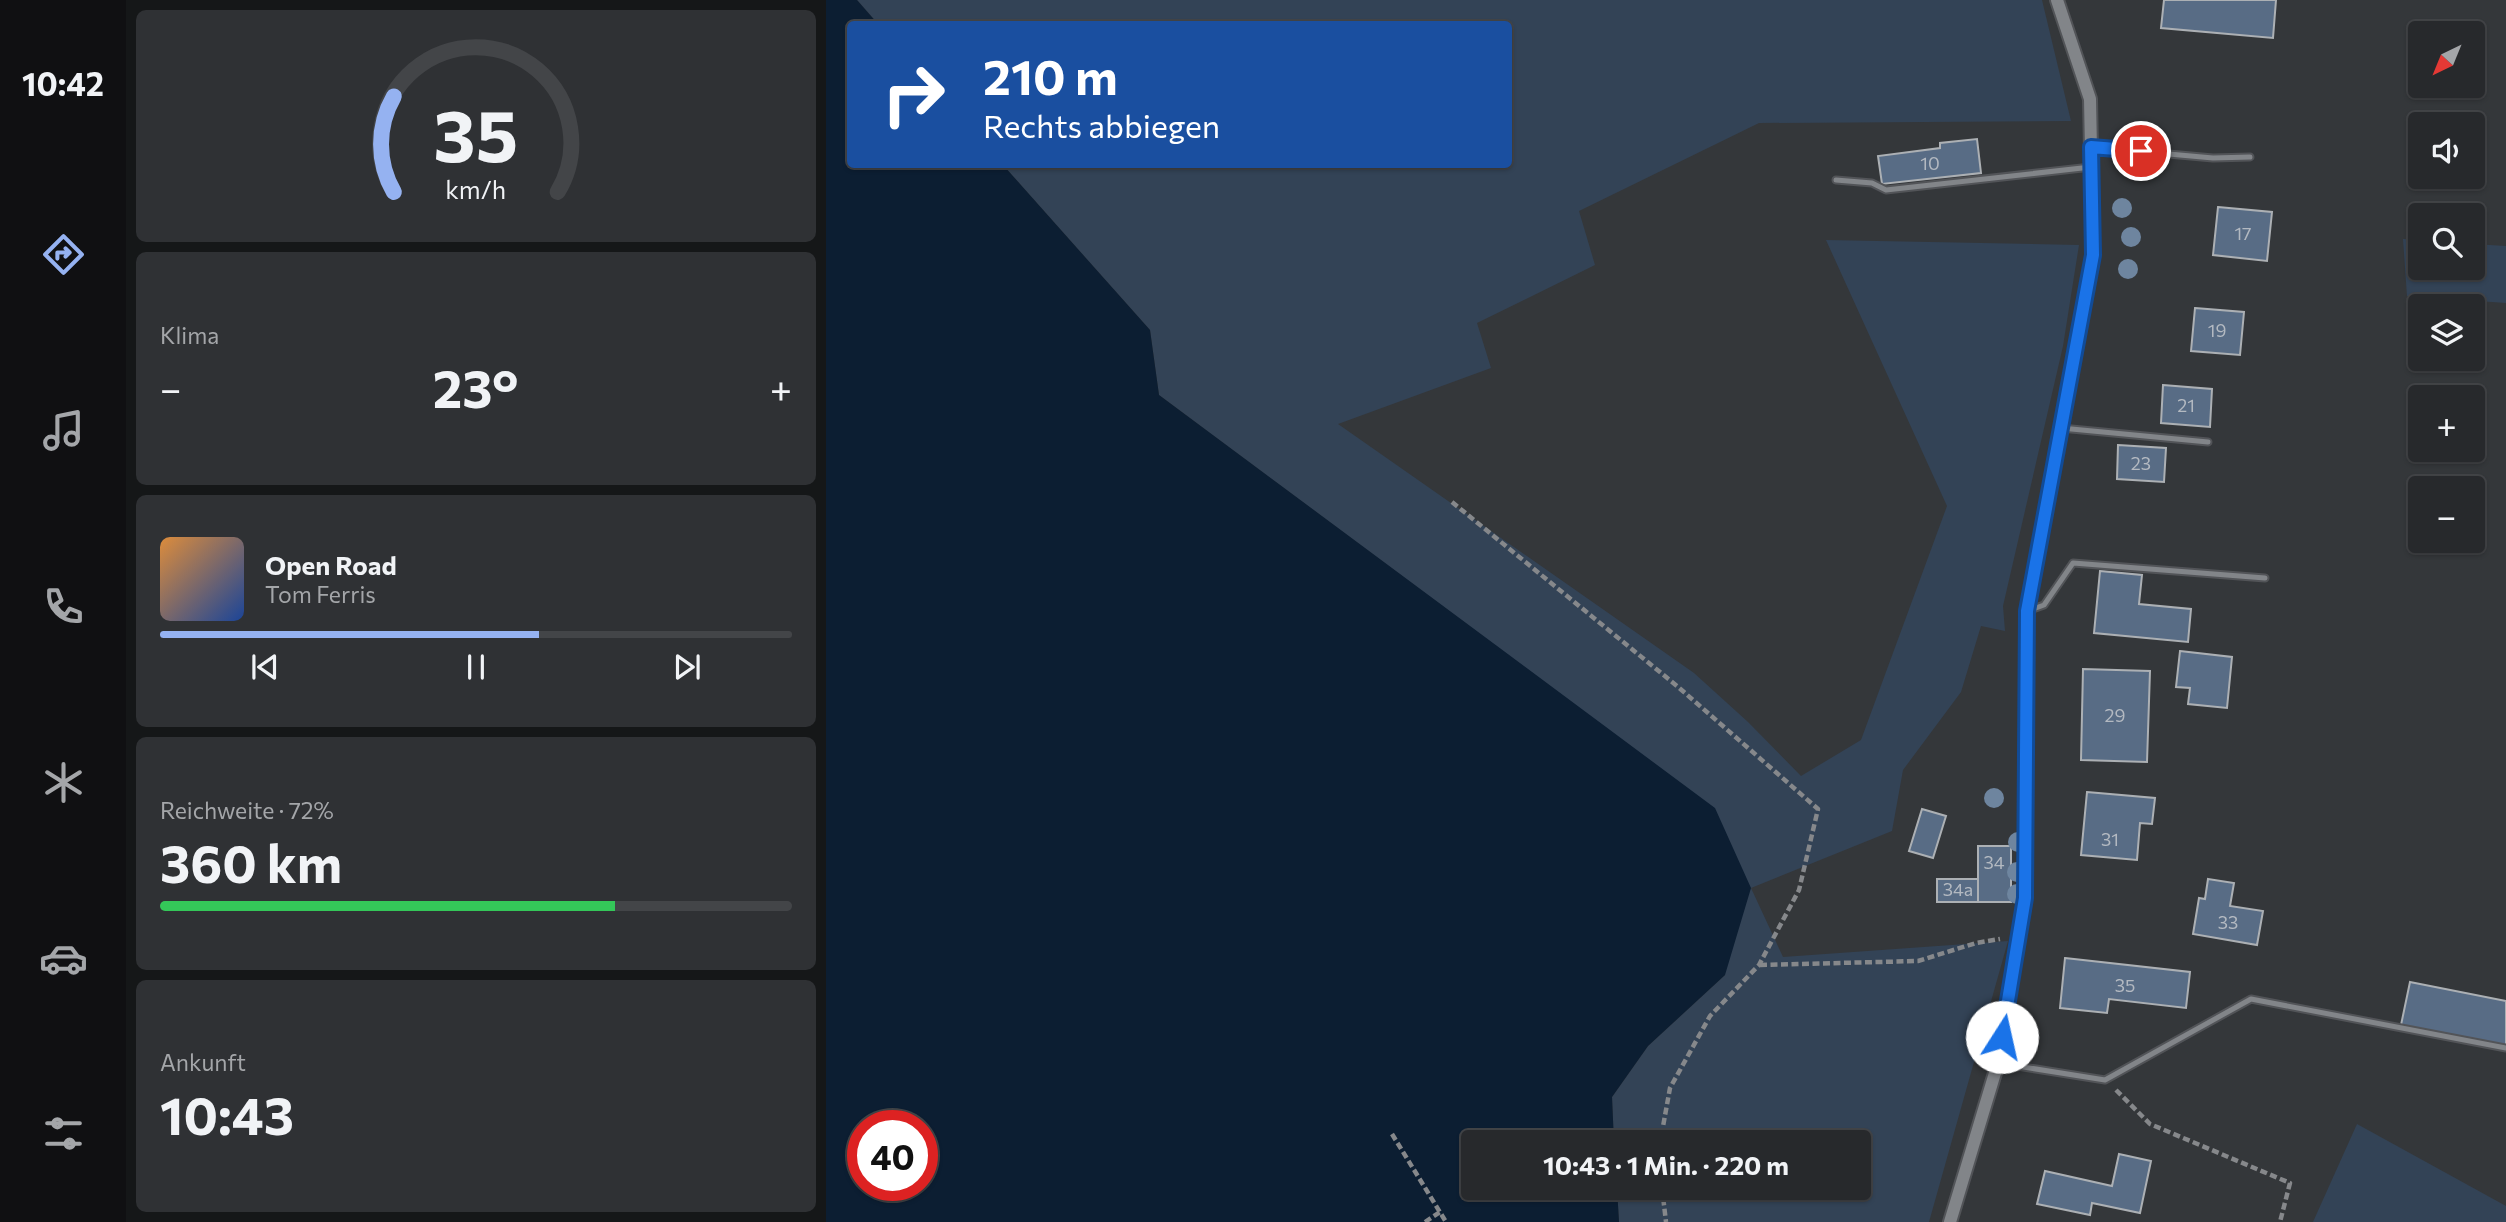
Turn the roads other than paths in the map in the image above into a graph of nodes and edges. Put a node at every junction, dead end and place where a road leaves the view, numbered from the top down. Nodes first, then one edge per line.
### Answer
1 (2057, 0) edge
2 (2091, 147) junction
3 (2250, 157) dead end
4 (2091, 167) junction
5 (1836, 180) dead end
6 (2061, 428) junction
7 (2208, 442) dead end
8 (2265, 578) dead end
9 (2027, 611) junction
10 (2506, 1048) edge
11 (1998, 1063) junction
12 (1950, 1222) edge

1 - 2 street
2 - 3 lane
2 - 4 street
4 - 5 lane
4 - 6 street
6 - 7 lane
6 - 9 street
8 - 9 lane
9 - 11 street
10 - 11 lane
11 - 12 street

